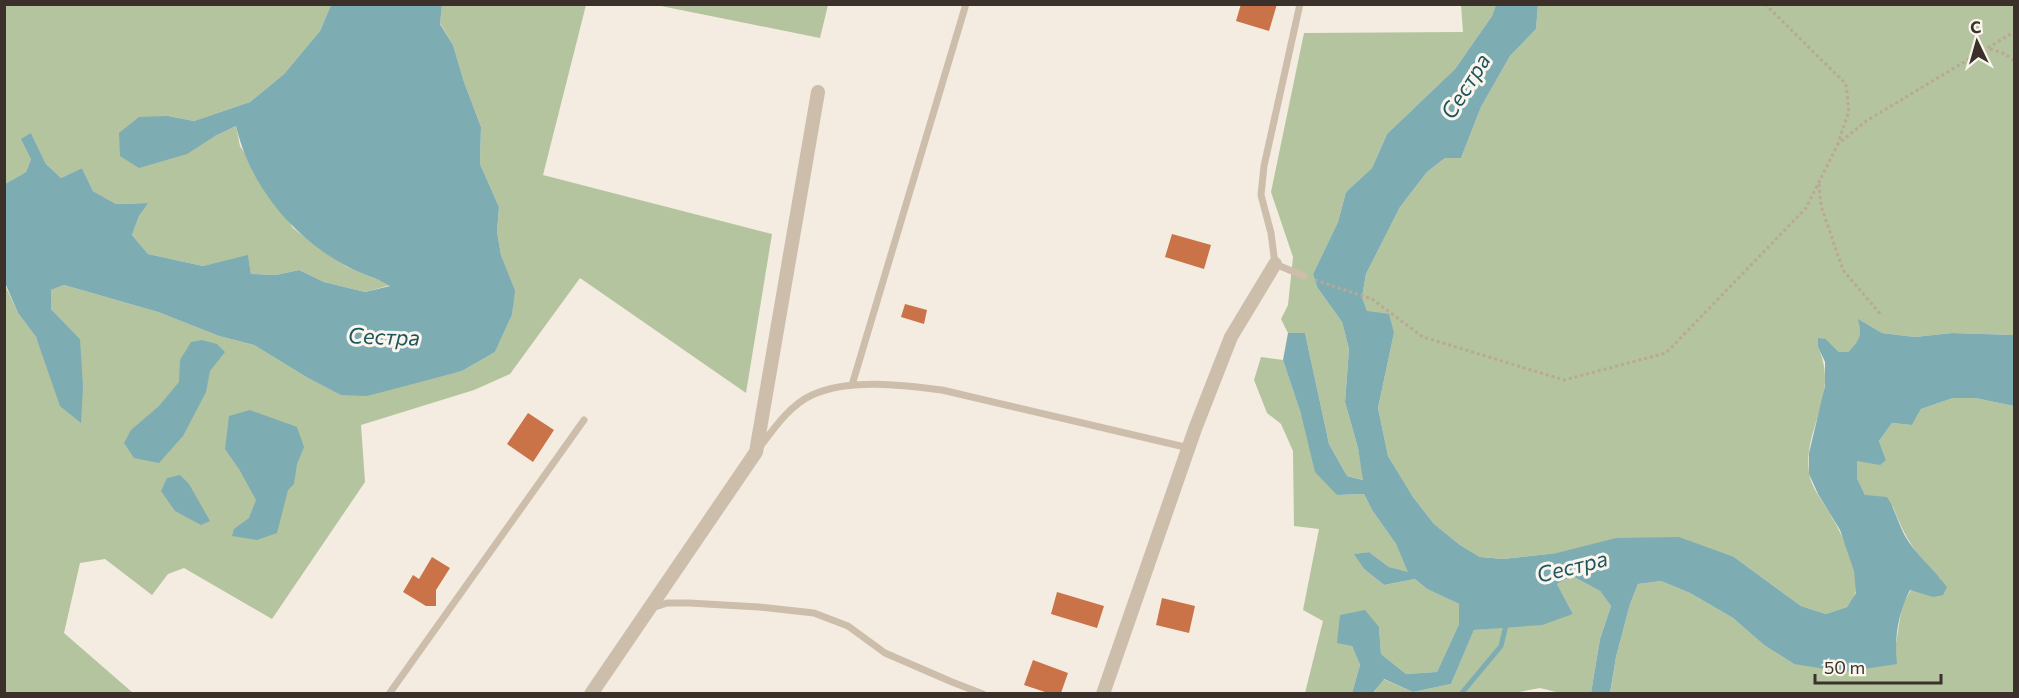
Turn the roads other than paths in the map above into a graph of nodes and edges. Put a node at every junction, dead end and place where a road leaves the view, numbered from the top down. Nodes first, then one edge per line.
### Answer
1 (966, 4) edge
2 (1300, 4) edge
3 (818, 92) dead end
4 (1275, 264) junction
5 (1304, 276) road end
6 (852, 385) junction
7 (584, 420) dead end
8 (1189, 448) junction
9 (756, 452) junction
10 (650, 608) junction
11 (396, 682) junction
12 (388, 693) edge
13 (395, 693) edge
14 (591, 693) edge
15 (983, 693) edge
16 (1102, 693) edge

1 - 6 lane
2 - 4 lane
3 - 9 street
4 - 5 lane
4 - 8 street
6 - 8 lane
6 - 9 lane
7 - 11 lane
8 - 16 street
9 - 10 street
10 - 14 street
10 - 15 lane
11 - 12 lane
11 - 13 lane

